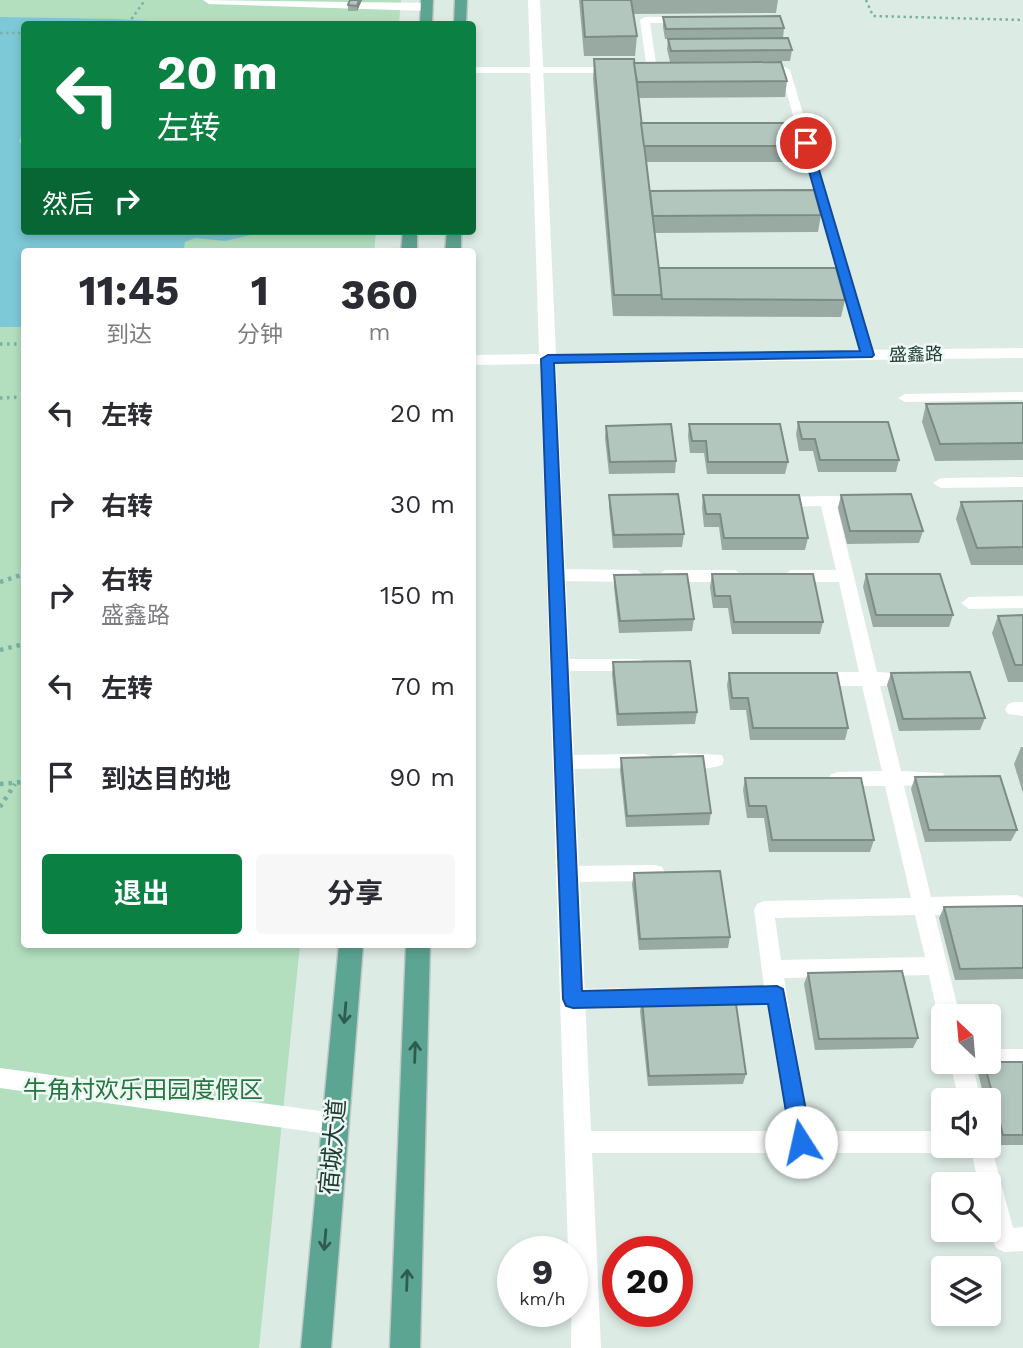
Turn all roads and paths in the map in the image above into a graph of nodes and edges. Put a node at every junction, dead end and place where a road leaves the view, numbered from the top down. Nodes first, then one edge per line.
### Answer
1 (145, 0) edge
2 (209, 0) edge
3 (461, 0) edge
4 (534, 0) edge
5 (866, 0) edge
6 (427, 4) edge
7 (700, 20) edge
8 (1023, 20) edge
9 (130, 21) edge
10 (460, 21) edge
11 (0, 33) edge
12 (21, 33) edge
13 (476, 70) edge
14 (537, 70) junction
15 (639, 70) junction
16 (665, 70) edge
17 (745, 70) edge
18 (0, 344) edge
19 (21, 344) edge
20 (1023, 353) edge
21 (868, 355) junction
22 (548, 359) junction
23 (476, 360) edge
24 (1023, 396) edge
25 (21, 397) edge
26 (0, 398) edge
27 (905, 398) dead end
28 (1023, 482) edge
29 (941, 483) dead end
30 (828, 501) junction
31 (854, 501) edge
32 (764, 502) edge
33 (556, 575) junction
34 (21, 576) edge
35 (749, 576) edge
36 (776, 576) edge
37 (845, 576) junction
38 (0, 582) edge
39 (1023, 602) edge
40 (969, 603) dead end
41 (21, 645) edge
42 (0, 650) edge
43 (650, 664) edge
44 (560, 665) junction
45 (793, 679) edge
46 (869, 679) junction
47 (929, 679) edge
48 (715, 760) dead end
49 (564, 762) junction
50 (892, 778) junction
51 (960, 778) edge
52 (823, 779) edge
53 (21, 783) edge
54 (0, 784) edge
55 (15, 784) junction
56 (0, 807) edge
57 (668, 873) edge
58 (568, 874) junction
59 (1017, 904) edge
60 (921, 908) junction
61 (351, 948) edge
62 (418, 948) edge
63 (936, 966) junction
64 (772, 969) junction
65 (777, 995) junction
66 (573, 999) junction
67 (946, 1004) edge
68 (1001, 1059) edge
69 (1023, 1059) edge
70 (0, 1078) edge
71 (335, 1124) junction
72 (578, 1142) junction
73 (801, 1142) junction
74 (931, 1142) edge
75 (984, 1158) edge
76 (1023, 1239) edge
77 (316, 1348) edge
78 (405, 1348) edge
79 (586, 1348) edge

1 - 9 path
2 - 6 street
3 - 10 main road
4 - 14 street
5 - 8 path
7 - 15 lane
11 - 12 path
13 - 14 lane
14 - 15 lane
14 - 22 street
15 - 16 lane
17 - 21 lane
18 - 19 path
20 - 21 street, 盛鑫路
21 - 22 street, 盛鑫路
22 - 23 street, 盛鑫路
22 - 33 street
24 - 27 lane
25 - 26 path
28 - 29 lane
30 - 31 lane
30 - 32 lane
30 - 37 lane
33 - 35 lane
33 - 44 street
34 - 38 path
36 - 37 lane
37 - 46 lane
39 - 40 lane
41 - 42 path
43 - 44 lane
44 - 49 street
45 - 46 lane
46 - 47 lane
46 - 50 lane
48 - 49 lane
49 - 58 street
50 - 51 lane
50 - 52 lane
50 - 60 lane
53 - 55 path
54 - 55 path
55 - 56 path
57 - 58 lane
58 - 66 street
59 - 60 lane
60 - 63 lane
60 - 64 lane
61 -> 71 main road, 宿城大道
78 -> 62 main road
63 - 64 lane
63 - 67 lane
64 - 65 lane
65 - 66 lane
65 - 73 lane
66 - 72 street
68 - 69 lane
70 - 71 lane
71 -> 77 main road, 宿城大道
72 - 73 lane
72 - 79 street
73 - 74 lane
75 - 76 lane

